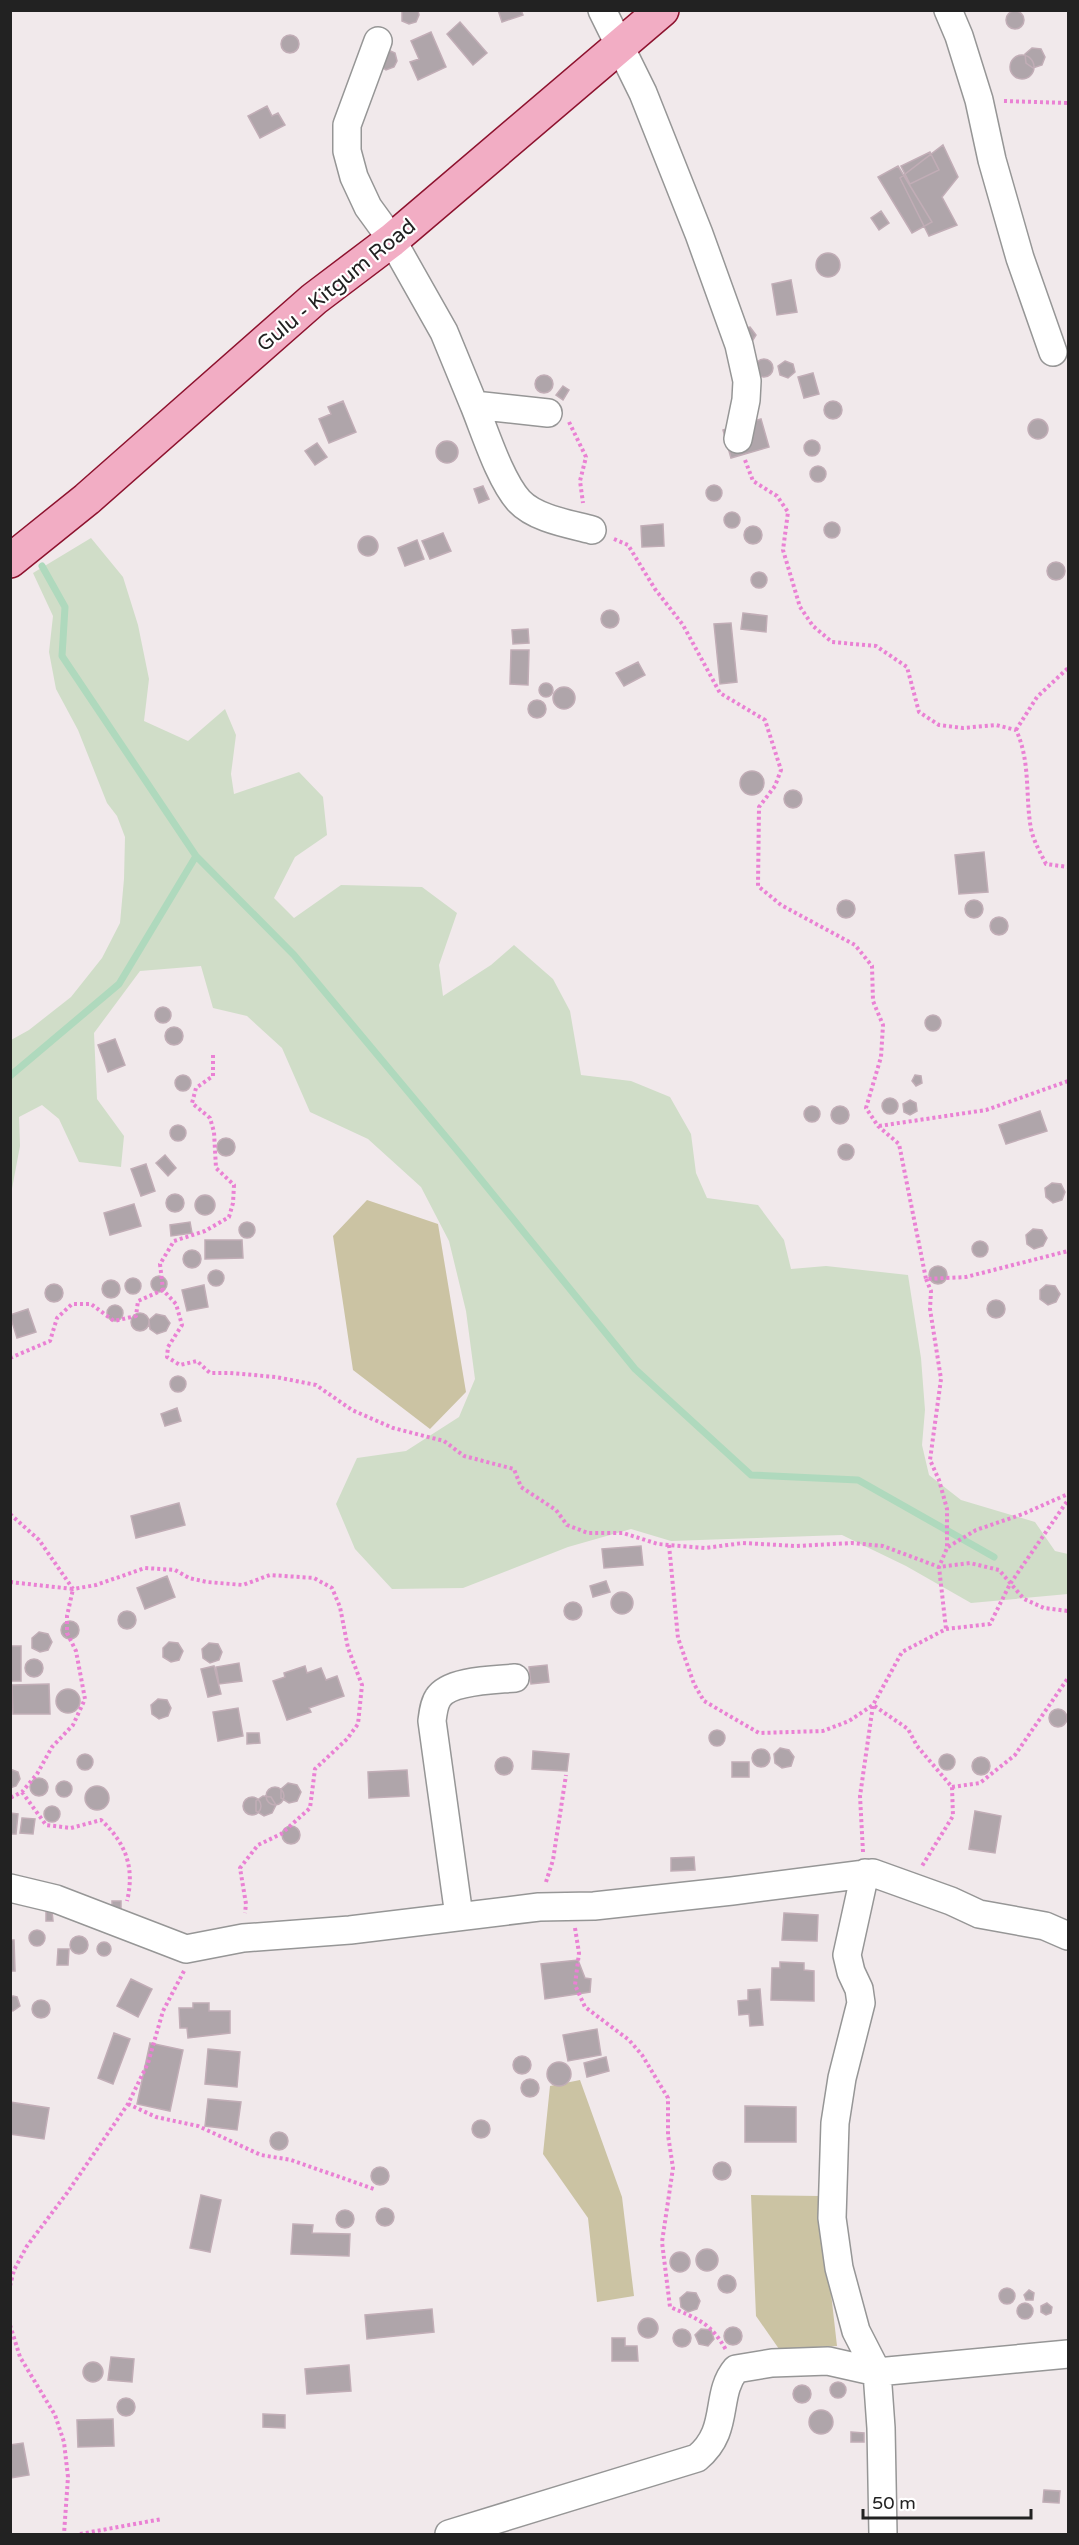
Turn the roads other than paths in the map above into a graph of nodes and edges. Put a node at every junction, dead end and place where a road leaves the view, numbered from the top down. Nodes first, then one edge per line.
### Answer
1 (602, 10) edge
2 (662, 10) edge
3 (948, 10) edge
4 (378, 41) dead end
5 (620, 46) junction
6 (392, 240) junction
7 (1053, 352) dead end
8 (474, 405) junction
9 (558, 417) road end
10 (738, 439) road end
11 (592, 530) road end
12 (10, 561) edge
13 (515, 1678) dead end
14 (865, 1874) junction
15 (10, 1888) edge
16 (459, 1916) junction
17 (1068, 1936) edge
18 (1068, 2354) edge
19 (878, 2372) junction
20 (449, 2535) edge
21 (883, 2535) edge

1 - 5 street
2 - 5 main road, Gulu - Kitgum Road
3 - 7 street
4 - 6 street
5 - 6 main road, Gulu - Kitgum Road
5 - 10 street
6 - 8 street
6 - 12 main road, Gulu - Kitgum Road
8 - 9 street
8 - 11 street
13 - 16 street
14 - 16 street
14 - 17 street
14 - 19 street
15 - 16 street
18 - 19 street
19 - 20 street
19 - 21 street

